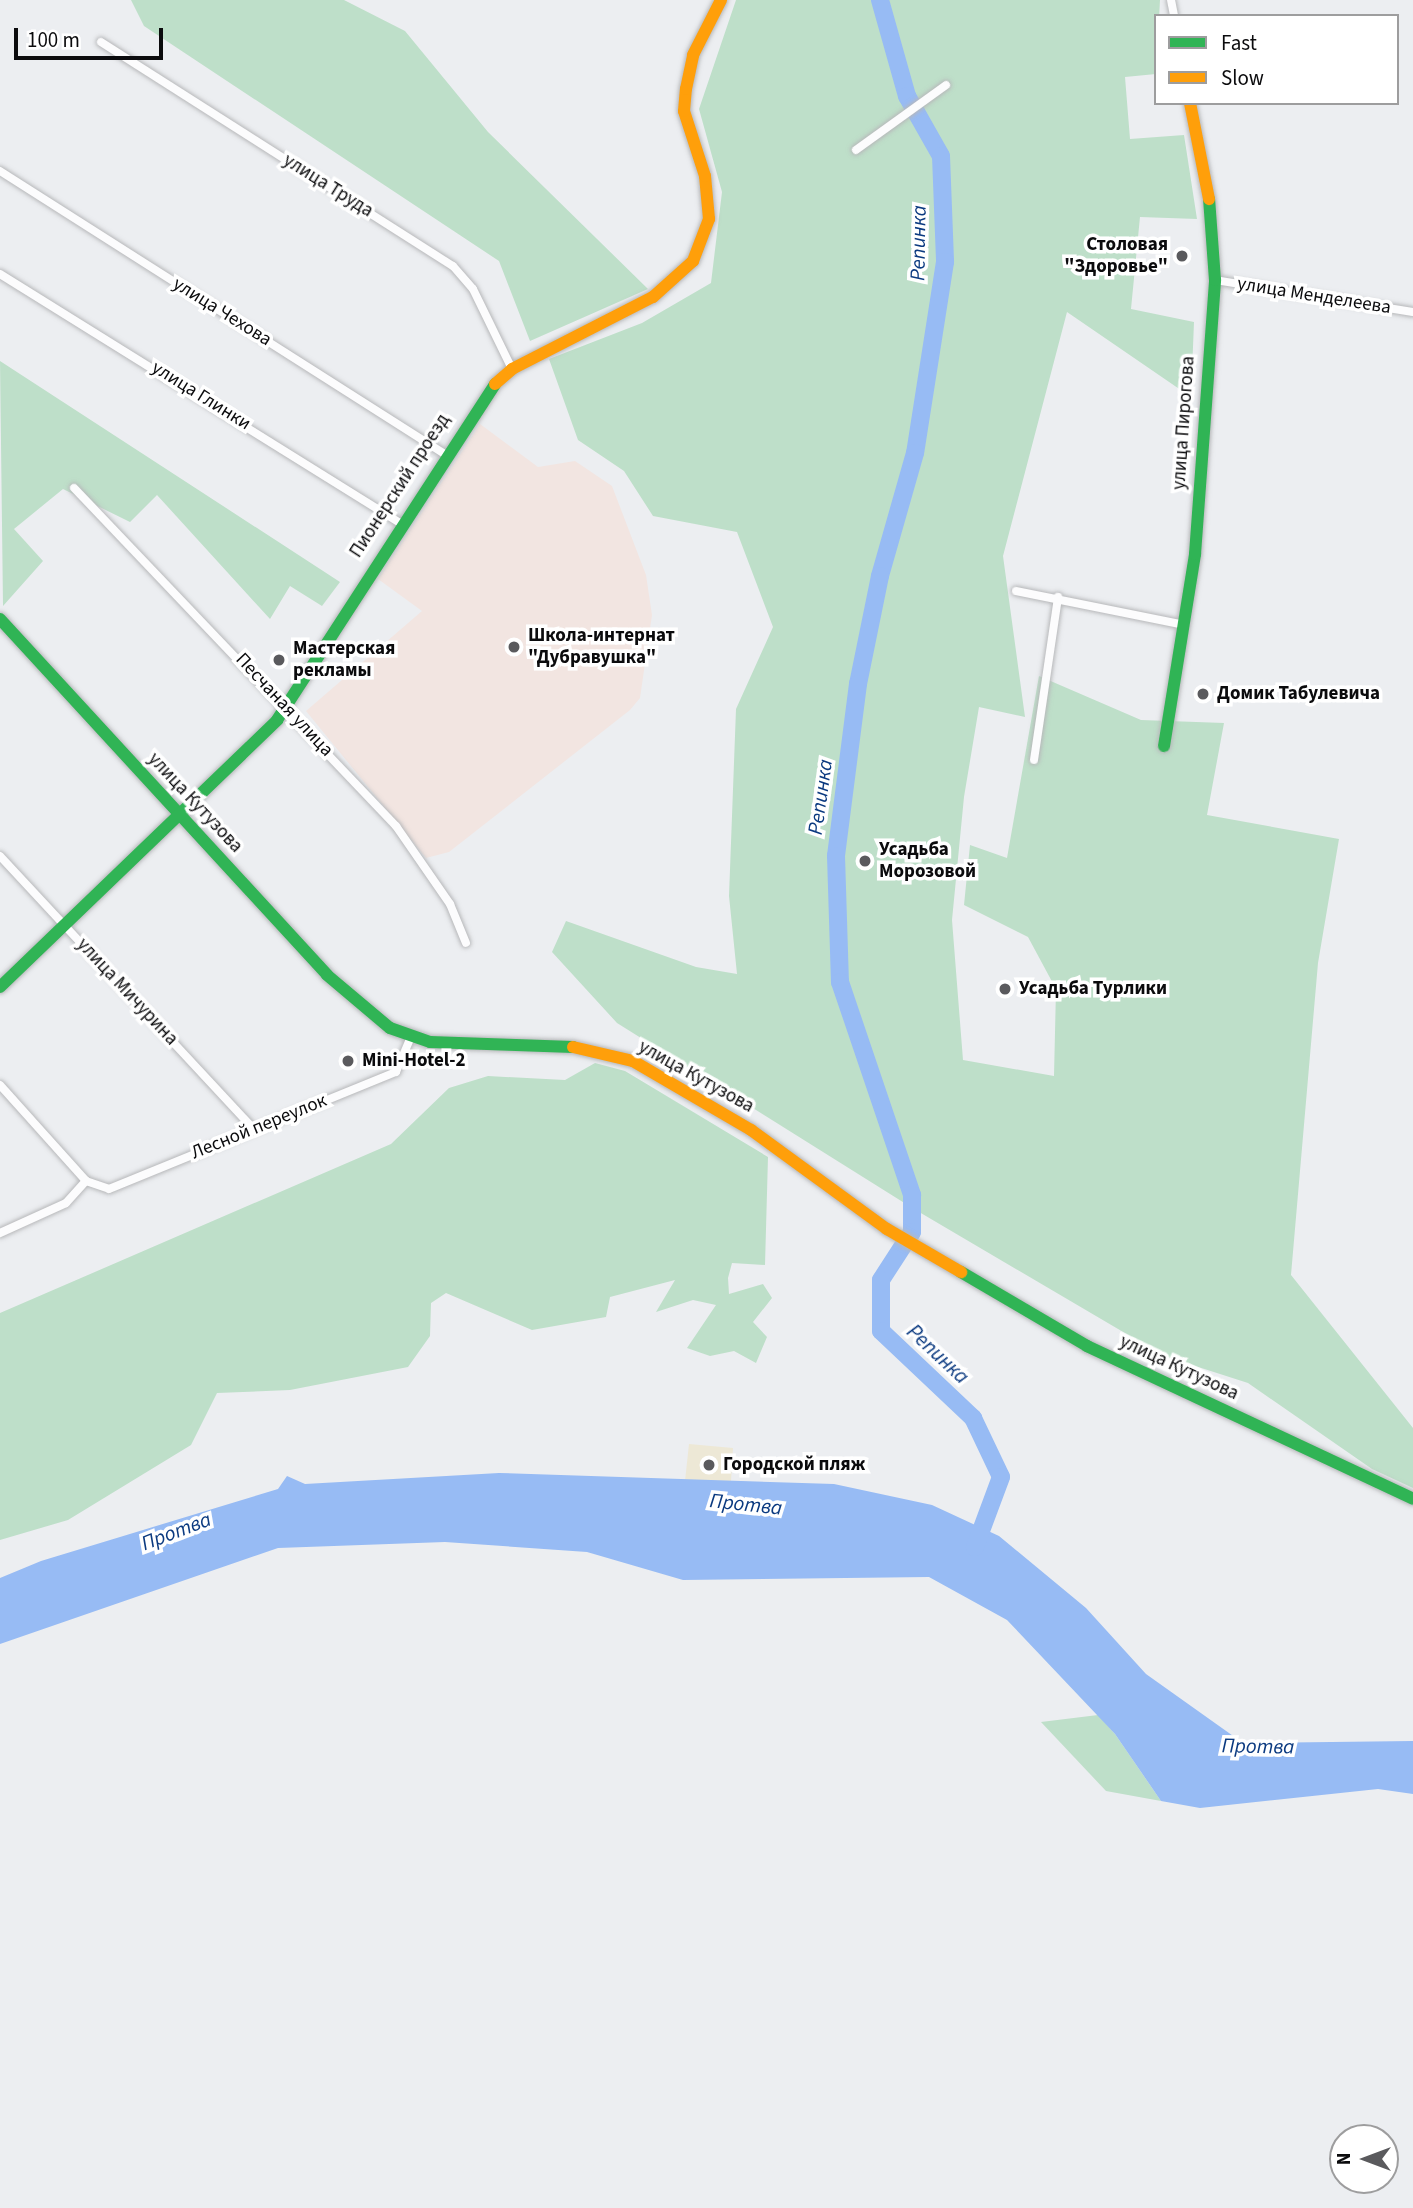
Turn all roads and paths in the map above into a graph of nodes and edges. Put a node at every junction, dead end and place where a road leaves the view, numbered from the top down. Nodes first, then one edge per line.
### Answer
1 (721, 0) edge
2 (101, 42) dead end
3 (946, 85) dead end
4 (1190, 105) edge
5 (856, 150) dead end
6 (0, 171) edge
7 (0, 274) edge
8 (1215, 280) junction
9 (1413, 312) edge
10 (512, 369) junction
11 (443, 453) junction
12 (74, 488) dead end
13 (399, 522) junction
14 (1016, 592) dead end
15 (1058, 597) junction
16 (0, 619) edge
17 (1185, 625) junction
18 (285, 705) junction
19 (1164, 746) dead end
20 (1034, 760) dead end
21 (181, 815) junction
22 (0, 856) edge
23 (65, 925) junction
24 (466, 943) dead end
25 (0, 987) edge
26 (411, 1037) junction
27 (0, 1085) edge
28 (253, 1128) junction
29 (86, 1181) junction
30 (0, 1233) edge
31 (1413, 1499) edge

1 - 10 street, Пионерский проезд
2 - 10 street, улица Труда
3 - 5 street
4 - 8 street, улица Пирогова
6 - 11 street, улица Чехова
7 - 13 street, улица Глинки
8 - 9 street, улица Менделеева
8 - 17 street, улица Пирогова
10 - 11 street, Пионерский проезд
11 - 13 street, Пионерский проезд
12 - 18 street, Песчаная улица
13 - 18 street, Пионерский проезд
14 - 15 street
15 - 17 street
15 - 20 street
16 - 21 street, улица Кутузова
17 - 19 street, улица Пирогова
18 - 21 street, Пионерский проезд
18 - 24 street, Песчаная улица
21 - 23 street, Пионерский проезд
21 - 26 street, улица Кутузова
22 - 23 street, улица Мичурина
23 - 25 street, Пионерский проезд
23 - 28 street, улица Мичурина
26 - 28 street, Лесной переулок
26 - 31 street, улица Кутузова
27 - 29 street
28 - 29 street, Лесной переулок
29 - 30 street

